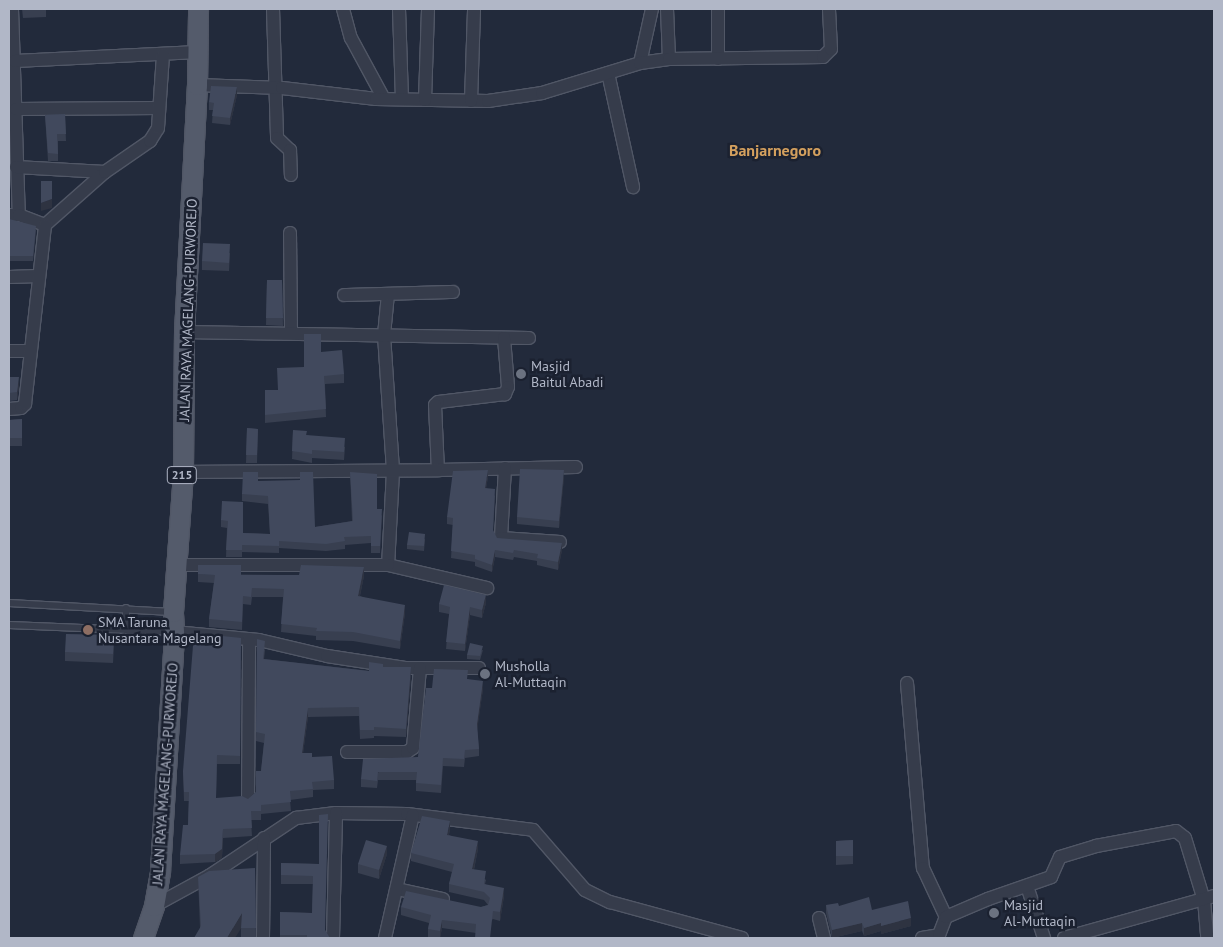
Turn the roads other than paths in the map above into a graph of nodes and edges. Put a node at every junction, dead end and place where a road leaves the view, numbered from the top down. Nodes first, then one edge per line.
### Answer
1 (12, 9) edge
2 (198, 9) edge
3 (273, 9) edge
4 (343, 9) edge
5 (399, 9) edge
6 (428, 9) edge
7 (474, 9) edge
8 (652, 9) edge
9 (666, 9) edge
10 (718, 9) edge
11 (829, 9) edge
12 (198, 52) junction
13 (163, 54) junction
14 (669, 59) junction
15 (718, 59) junction
16 (15, 61) junction
17 (640, 63) junction
18 (608, 73) junction
19 (198, 85) junction
20 (273, 88) junction
21 (384, 99) junction
22 (402, 99) junction
23 (425, 100) junction
24 (471, 101) junction
25 (159, 108) junction
26 (16, 109) junction
27 (16, 167) junction
28 (105, 172) junction
29 (291, 175) dead end
30 (633, 187) dead end
31 (14, 215) edge
32 (45, 225) junction
33 (290, 234) dead end
34 (9, 276) edge
35 (38, 276) junction
36 (453, 292) dead end
37 (388, 294) junction
38 (344, 295) dead end
39 (184, 332) junction
40 (291, 333) junction
41 (384, 335) junction
42 (504, 338) junction
43 (529, 338) dead end
44 (9, 351) edge
45 (29, 351) junction
46 (9, 409) edge
47 (576, 467) dead end
48 (505, 468) junction
49 (438, 470) junction
50 (393, 471) junction
51 (183, 472) junction
52 (560, 542) edge
53 (177, 564) junction
54 (388, 565) junction
55 (488, 588) dead end
56 (9, 603) edge
57 (126, 608) junction
58 (173, 612) junction
59 (12, 625) edge
60 (126, 630) junction
61 (174, 632) junction
62 (249, 639) junction
63 (420, 668) junction
64 (479, 668) dead end
65 (907, 683) dead end
66 (347, 752) dead end
67 (248, 800) edge
68 (336, 813) junction
69 (412, 815) junction
70 (264, 838) junction
71 (1027, 886) junction
72 (397, 888) junction
73 (1209, 898) edge
74 (454, 902) edge
75 (154, 906) junction
76 (946, 917) junction
77 (819, 918) dead end
78 (1090, 935) edge
79 (940, 936) edge
80 (143, 938) edge
81 (263, 938) edge
82 (333, 938) edge
83 (385, 938) edge
84 (742, 938) edge
85 (824, 938) edge
86 (922, 938) edge
87 (1044, 938) edge
88 (1064, 938) edge
89 (1207, 938) edge

1 - 16 street
2 - 12 main road, JALAN RAYA MAGELANG-PURWOREJO / 215
3 - 20 street
4 - 21 street
5 - 22 street
6 - 23 street
7 - 24 street
8 - 17 street
9 - 14 street
10 - 15 street
11 - 15 street
12 - 13 street
12 - 19 main road, JALAN RAYA MAGELANG-PURWOREJO / 215
13 - 16 street
13 - 25 street
14 - 15 street
14 - 17 street
16 - 26 street
17 - 18 street
18 - 24 street
18 - 30 street
19 - 20 street
19 - 39 main road, JALAN RAYA MAGELANG-PURWOREJO / 215
20 - 21 street
20 - 29 street
21 - 22 street
22 - 23 street
23 - 24 street
25 - 26 street
25 - 28 street
26 - 27 street
27 - 28 street
27 - 31 street
28 - 32 street
31 - 32 street
32 - 35 street
33 - 40 street
34 - 35 street
35 - 45 street
36 - 37 street
37 - 38 street
37 - 41 street
39 - 40 street
39 - 51 main road, JALAN RAYA MAGELANG-PURWOREJO / 215
40 - 41 street
41 - 42 street
41 - 50 street
42 - 43 street
42 - 49 street
44 - 45 street
45 - 46 street
47 - 48 street
48 - 49 street
48 - 52 street
49 - 50 street
50 - 51 street
50 - 54 street
51 - 53 main road, JALAN RAYA MAGELANG-PURWOREJO / 215
53 - 54 street
53 - 58 main road, JALAN RAYA MAGELANG-PURWOREJO / 215
54 - 55 street
56 - 57 lane
57 - 58 lane
57 - 60 lane
58 - 61 main road, JALAN RAYA MAGELANG-PURWOREJO / 215
59 - 60 lane
60 - 61 lane
61 - 62 street
61 - 75 main road, JALAN RAYA MAGELANG-PURWOREJO / 215
62 - 63 street
62 - 67 street
63 - 64 street
63 - 66 street
65 - 76 street
68 - 69 street
68 - 70 street
68 - 82 street
69 - 72 street
69 - 84 street
70 - 75 street
70 - 81 street
71 - 73 street
71 - 76 street
71 - 87 street
72 - 74 street
72 - 83 street
73 - 78 street
73 - 89 street
75 - 80 main road, JALAN RAYA MAGELANG-PURWOREJO / 215
76 - 79 street
77 - 85 street
78 - 88 street
79 - 86 street

